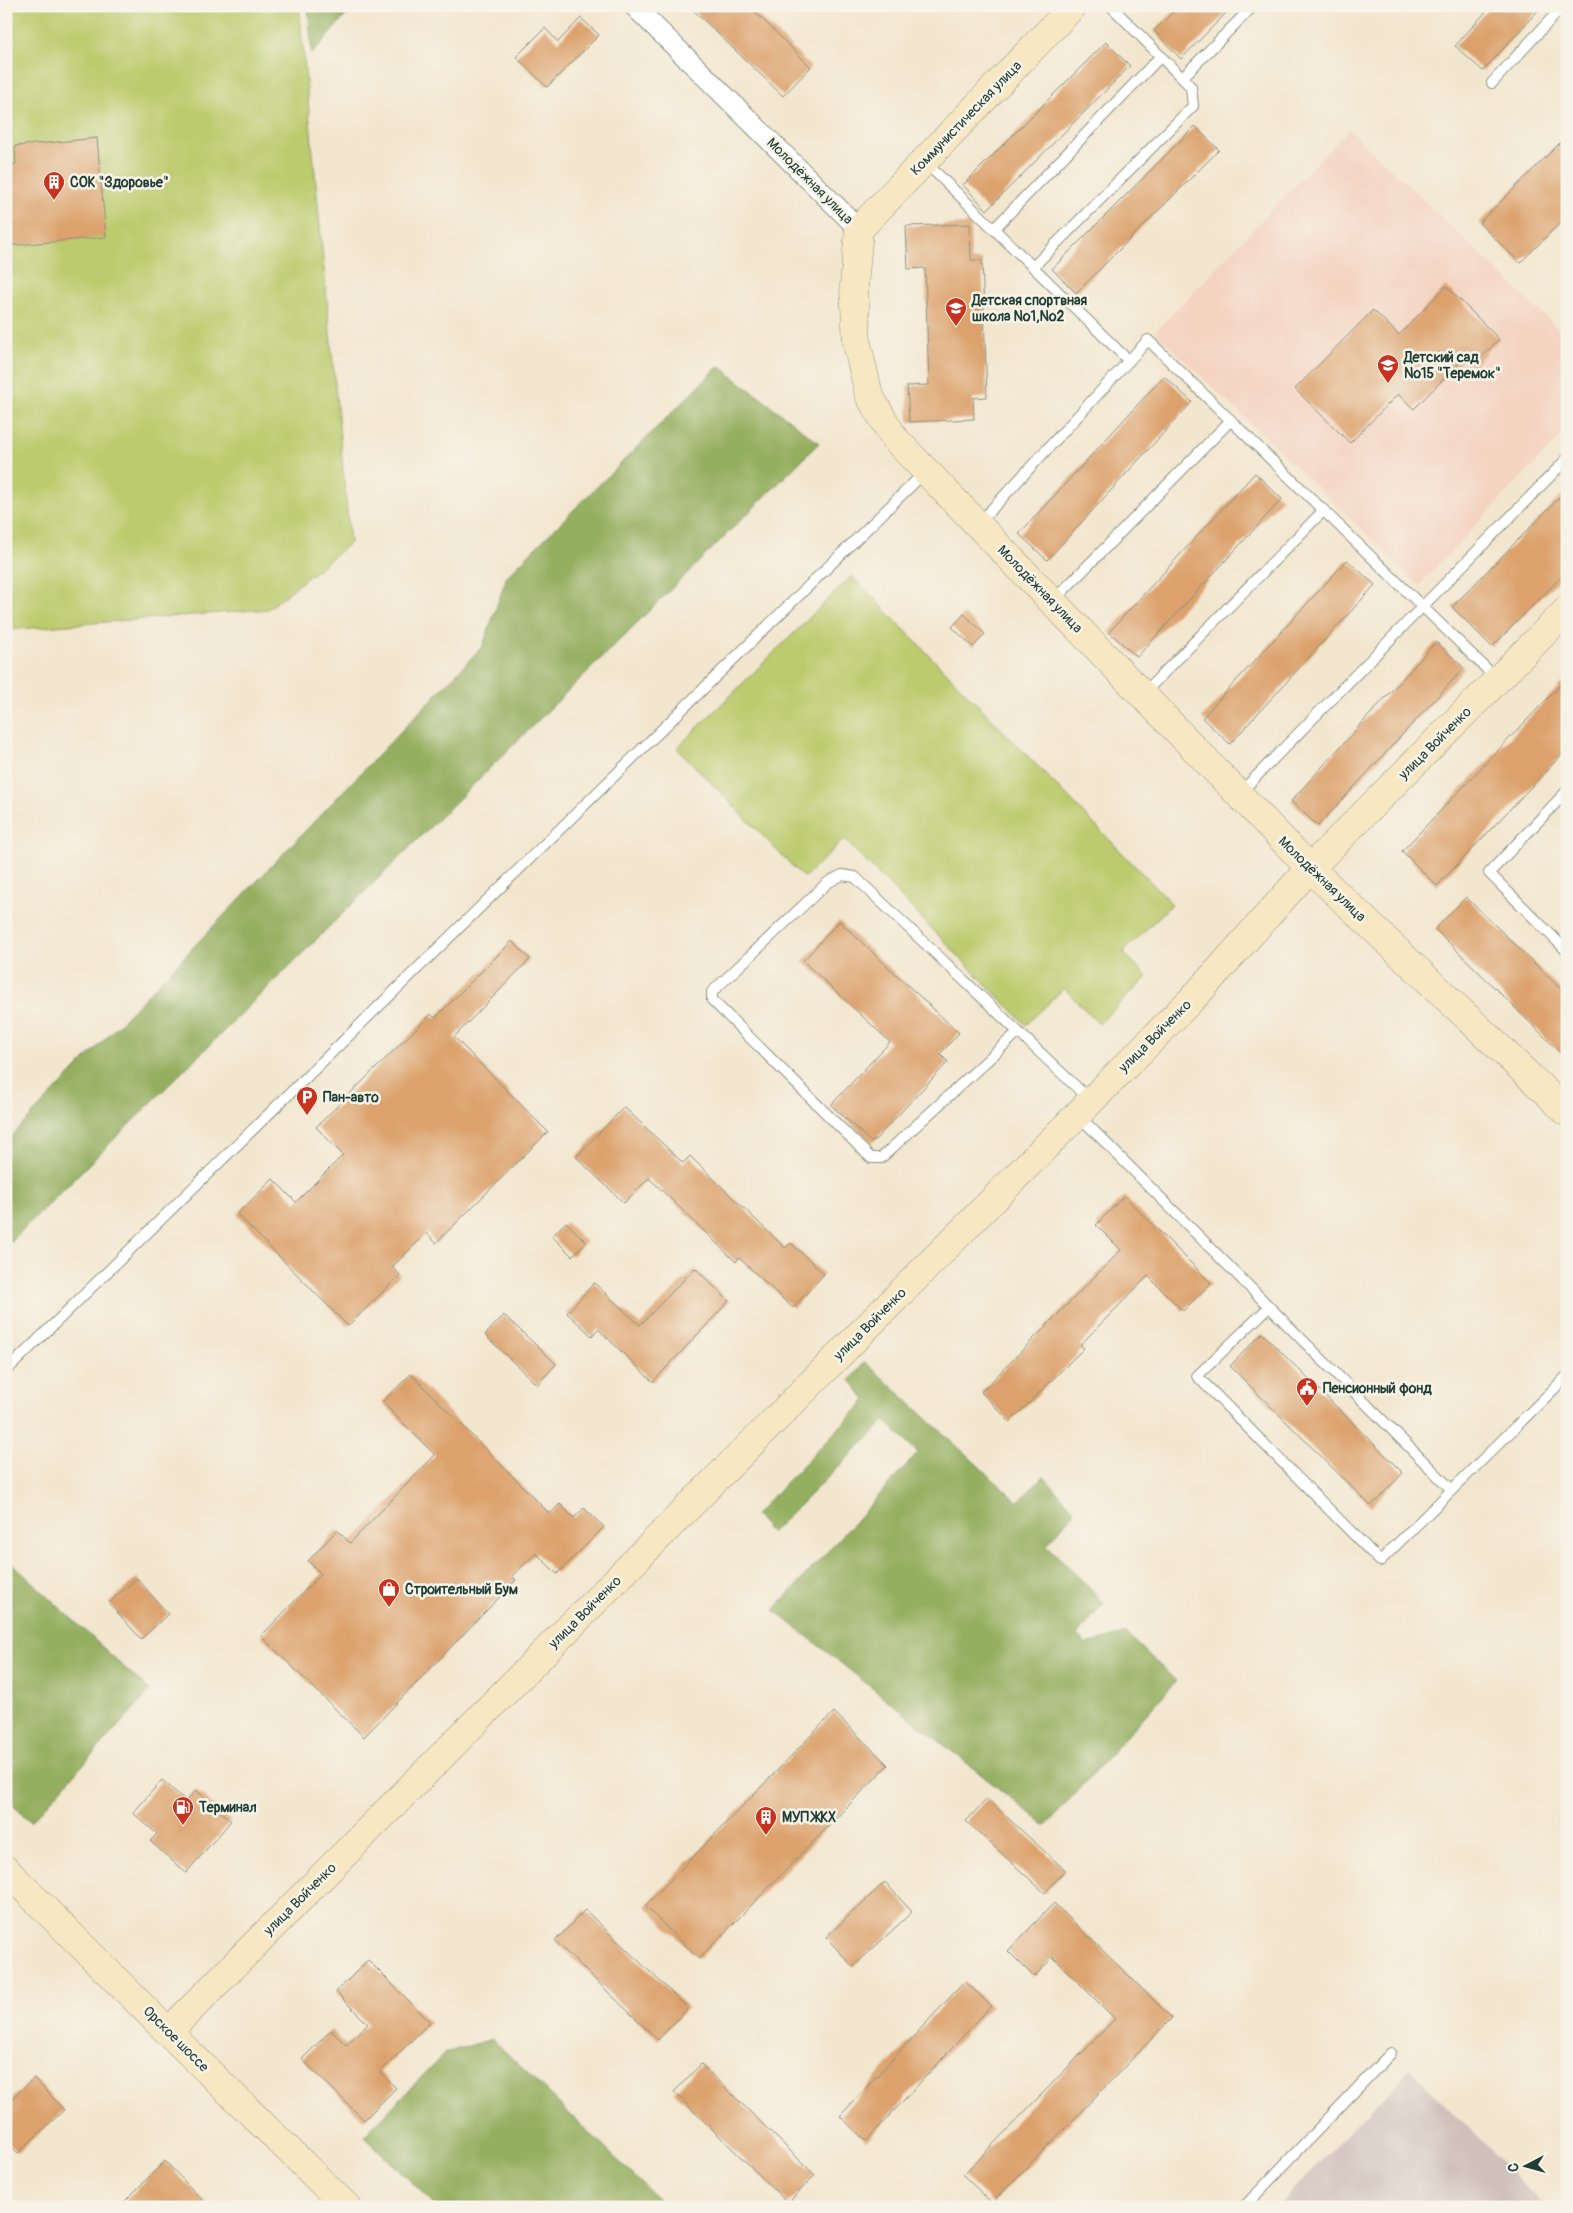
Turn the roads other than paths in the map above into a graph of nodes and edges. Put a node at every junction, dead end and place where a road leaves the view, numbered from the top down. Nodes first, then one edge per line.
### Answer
1 (634, 6) edge
2 (1073, 6) edge
3 (1111, 6) edge
4 (1253, 6) edge
5 (1563, 6) edge
6 (1161, 56) junction
7 (1182, 78) junction
8 (1492, 83) dead end
9 (924, 162) junction
10 (859, 229) junction
11 (994, 229) junction
12 (1033, 267) junction
13 (1129, 361) junction
14 (1231, 420) junction
15 (1567, 459) edge
16 (926, 471) junction
17 (1324, 510) junction
18 (978, 525) junction
19 (1052, 602) junction
20 (1422, 606) junction
21 (1567, 610) edge
22 (1498, 679) junction
23 (1142, 695) junction
24 (1567, 791) edge
25 (1238, 794) junction
26 (1310, 868) junction
27 (1567, 951) edge
28 (1018, 1032) junction
29 (1084, 1108) junction
30 (1567, 1112) edge
31 (1268, 1308) junction
32 (6, 1371) edge
33 (1567, 1376) edge
34 (1452, 1490) junction
35 (6, 1870) edge
36 (168, 2032) junction
37 (1391, 2053) dead end
38 (347, 2207) edge
39 (1244, 2207) edge

1 - 10 street, Молодёжная улица
2 - 9 main road, Коммунистическая улица
3 - 6 lane
4 - 7 lane
5 - 8 lane
6 - 7 lane
6 - 11 lane
7 - 12 lane
9 - 10 main road, Коммунистическая улица
9 - 11 lane
10 - 16 main road, Молодёжная улица
11 - 12 lane
12 - 13 lane
13 - 14 lane
13 - 18 lane
14 - 17 lane
14 - 19 lane
15 - 20 lane
16 - 18 main road, Молодёжная улица
16 - 32 lane
17 - 20 lane
17 - 23 lane
18 - 19 main road, Молодёжная улица
19 - 23 main road, Молодёжная улица
20 - 22 lane
20 - 25 lane
21 - 22 main road, улица Войченко
22 - 26 main road, улица Войченко
23 - 25 main road, Молодёжная улица
24 - 27 lane
25 - 26 main road, Молодёжная улица
26 - 29 main road, улица Войченко
26 - 30 main road, Молодёжная улица
28 - 28 lane
28 - 29 lane
29 - 31 lane
29 - 36 main road, улица Войченко
31 - 34 lane
31 - 34 lane
33 - 34 lane
35 - 36 main road, Орское шоссе
36 - 38 main road, Орское шоссе
37 - 39 lane

